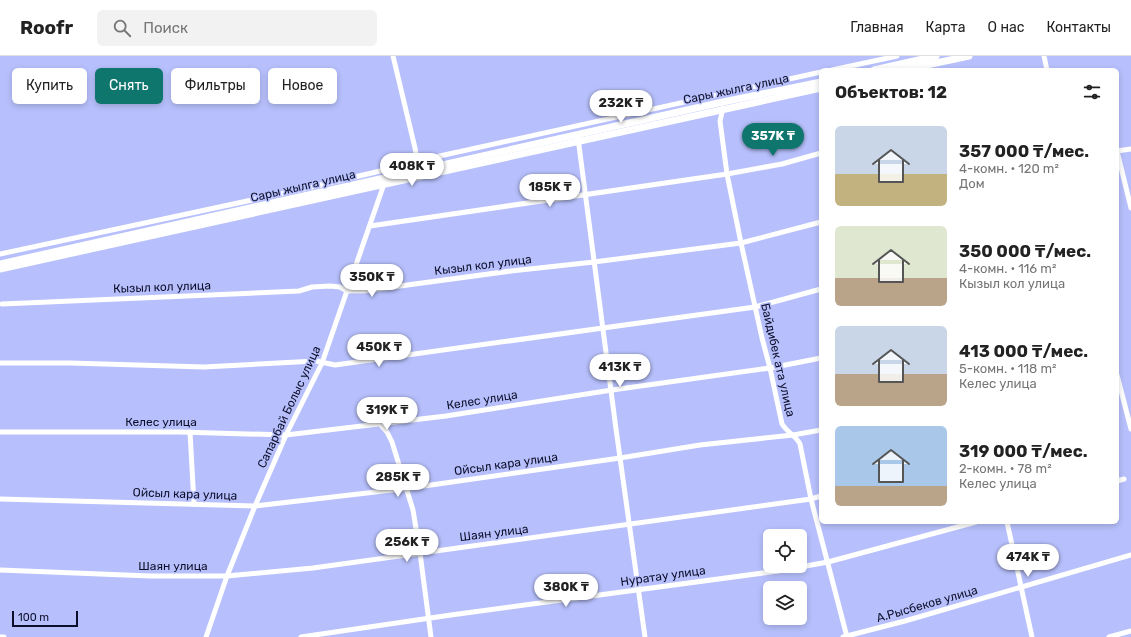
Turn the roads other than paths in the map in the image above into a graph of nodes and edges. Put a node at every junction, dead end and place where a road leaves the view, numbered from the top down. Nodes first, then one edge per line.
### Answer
1 (393, 56) edge
2 (897, 56) edge
3 (936, 56) edge
4 (969, 56) edge
5 (1044, 56) edge
6 (841, 68) edge
7 (906, 68) edge
8 (1047, 68) edge
9 (819, 72) edge
10 (819, 82) edge
11 (819, 88) edge
12 (723, 106) junction
13 (578, 138) junction
14 (1131, 148) edge
15 (1119, 151) edge
16 (819, 154) edge
17 (1119, 159) edge
18 (417, 161) junction
19 (727, 174) junction
20 (384, 184) junction
21 (586, 194) junction
22 (1131, 208) edge
23 (819, 223) edge
24 (370, 226) junction
25 (741, 243) junction
26 (0, 254) edge
27 (594, 262) junction
28 (0, 264) edge
29 (0, 269) edge
30 (348, 291) junction
31 (819, 291) edge
32 (2, 304) dead end
33 (755, 307) junction
34 (603, 328) junction
35 (819, 358) edge
36 (322, 363) junction
37 (0, 364) edge
38 (770, 368) junction
39 (1119, 382) edge
40 (612, 390) junction
41 (1131, 398) edge
42 (1124, 399) junction
43 (380, 424) junction
44 (1131, 429) edge
45 (819, 430) edge
46 (0, 432) edge
47 (190, 432) junction
48 (286, 435) junction
49 (793, 435) junction
50 (620, 458) junction
51 (1124, 479) dead end
52 (1119, 480) edge
53 (407, 488) junction
54 (819, 497) edge
55 (0, 499) edge
56 (811, 499) junction
57 (194, 504) junction
58 (255, 506) junction
59 (629, 524) junction
60 (969, 524) edge
61 (1007, 524) edge
62 (420, 553) junction
63 (1131, 555) edge
64 (828, 562) junction
65 (0, 570) edge
66 (227, 576) junction
67 (1021, 587) junction
68 (638, 589) junction
69 (429, 618) junction
70 (1131, 631) edge
71 (0, 637) edge
72 (4, 637) edge
73 (206, 637) edge
74 (301, 637) edge
75 (431, 637) edge
76 (645, 637) edge
77 (846, 637) edge
78 (1032, 637) edge
79 (1109, 637) edge

1 - 18 street
2 - 6 street
3 - 7 main road
4 - 7 main road
5 - 8 street
9 - 18 street
10 - 12 main road, Сары жылга улица
11 - 12 main road, Сары жылга улица
12 - 13 main road, Сары жылга улица
12 - 19 street, Байдибек ата улица
13 - 20 main road, Сары жылга улица
13 - 21 street
13 - 28 main road, Сары жылга улица
14 - 15 street
16 - 19 street
17 - 22 street
18 - 26 street
19 - 21 street
19 - 25 street, Байдибек ата улица
20 - 24 street, Сапарбай Болыс улица
20 - 29 main road, Сары жылга улица
21 - 24 street
21 - 27 street
23 - 25 street, Кызыл кол улица
24 - 30 street, Сапарбай Болыс улица
25 - 27 street, Кызыл кол улица
25 - 33 street, Байдибек ата улица
27 - 30 street, Кызыл кол улица
27 - 34 street
30 - 32 street, Кызыл кол улица
30 - 36 street, Сапарбай Болыс улица
31 - 33 street
33 - 34 street
33 - 38 street, Байдибек ата улица
34 - 36 street
34 - 40 street
35 - 38 street, Келес улица
36 - 37 street
36 - 48 street, Сапарбай Болыс улица
38 - 40 street, Келес улица
38 - 49 street, Байдибек ата улица
39 - 42 street
40 - 43 street, Келес улица
40 - 50 street
41 - 42 street
42 - 44 street
43 - 48 street, Келес улица
43 - 53 street
45 - 49 street, Ойсыл кара улица
46 - 47 street, Келес улица
47 - 48 street, Келес улица
47 - 57 street
48 - 58 street, Сапарбай Болыс улица
49 - 50 street, Ойсыл кара улица
49 - 56 street, Байдибек ата улица
50 - 53 street, Ойсыл кара улица
50 - 59 street
51 - 52 street
53 - 58 street, Ойсыл кара улица
53 - 62 street
54 - 56 street, Шаян улица
55 - 57 street, Ойсыл кара улица
56 - 59 street, Шаян улица
56 - 64 street, Байдибек ата улица
57 - 58 street, Ойсыл кара улица
58 - 66 street, Сапарбай Болыс улица
59 - 62 street, Шаян улица
59 - 68 street
60 - 64 street, Нуратау улица
61 - 67 street
62 - 66 street, Шаян улица
62 - 69 street
63 - 67 street, А.Рысбеков улица
64 - 68 street, Нуратау улица
64 - 77 street, Байдибек ата улица
65 - 66 street, Шаян улица
66 - 73 street, Сапарбай Болыс улица
67 - 77 street, А.Рысбеков улица
67 - 78 street
68 - 69 street, Нуратау улица
68 - 76 street
69 - 74 street, Нуратау улица
69 - 75 street
70 - 79 street
71 - 72 street

